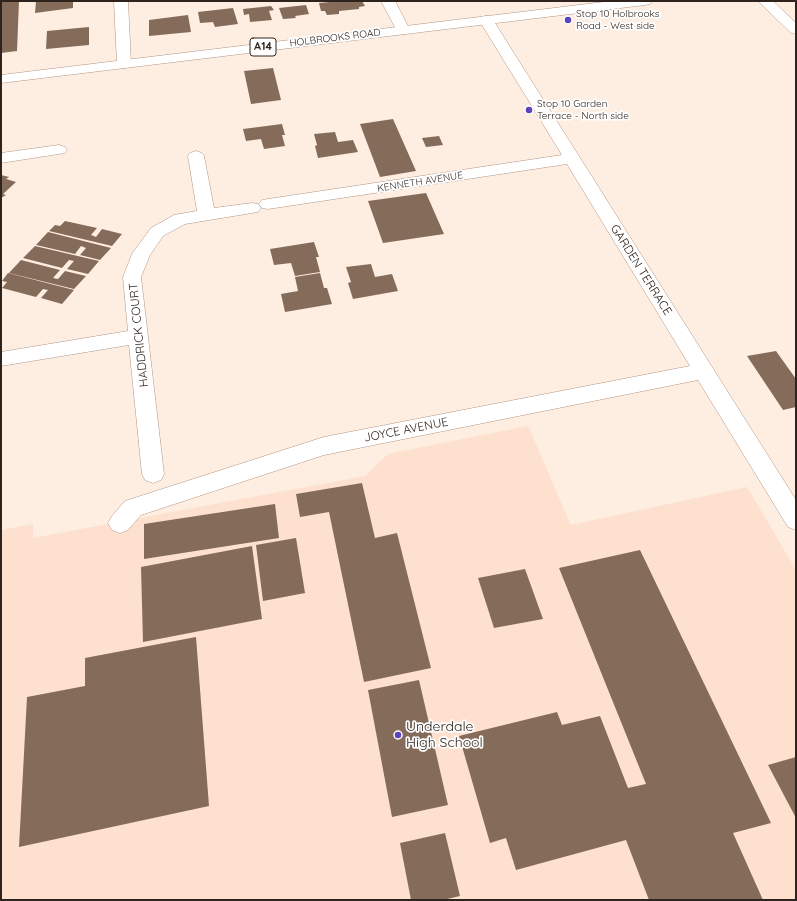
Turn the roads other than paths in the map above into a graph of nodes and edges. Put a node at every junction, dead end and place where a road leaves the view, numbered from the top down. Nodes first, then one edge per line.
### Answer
1 (121, 1) edge
2 (388, 1) edge
3 (645, 1) edge
4 (765, 1) edge
5 (486, 20) junction
6 (403, 30) junction
7 (796, 30) edge
8 (124, 64) junction
9 (1, 79) edge
10 (59, 150) dead end
11 (196, 156) dead end
12 (1, 158) edge
13 (571, 159) junction
14 (260, 206) joint
15 (206, 215) junction
16 (139, 336) junction
17 (1, 359) edge
18 (704, 371) junction
19 (153, 474) dead end
20 (796, 520) edge
21 (120, 523) dead end

1 - 8 street
2 - 6 street
3 - 5 street, HOLBROOKS ROAD / A14
4 - 7 street
5 - 6 street, HOLBROOKS ROAD / A14
5 - 13 street, GARDEN TERRACE
6 - 8 street, HOLBROOKS ROAD / A14
8 - 9 street, HOLBROOKS ROAD / A14
10 - 12 street
11 - 15 street
13 - 14 street, KENNETH AVENUE
13 - 18 street, GARDEN TERRACE
14 - 15 street, HADDRICK COURT
15 - 16 street, HADDRICK COURT
16 - 17 street
16 - 19 street, HADDRICK COURT
18 - 20 street, GARDEN TERRACE
18 - 21 street, JOYCE AVENUE

